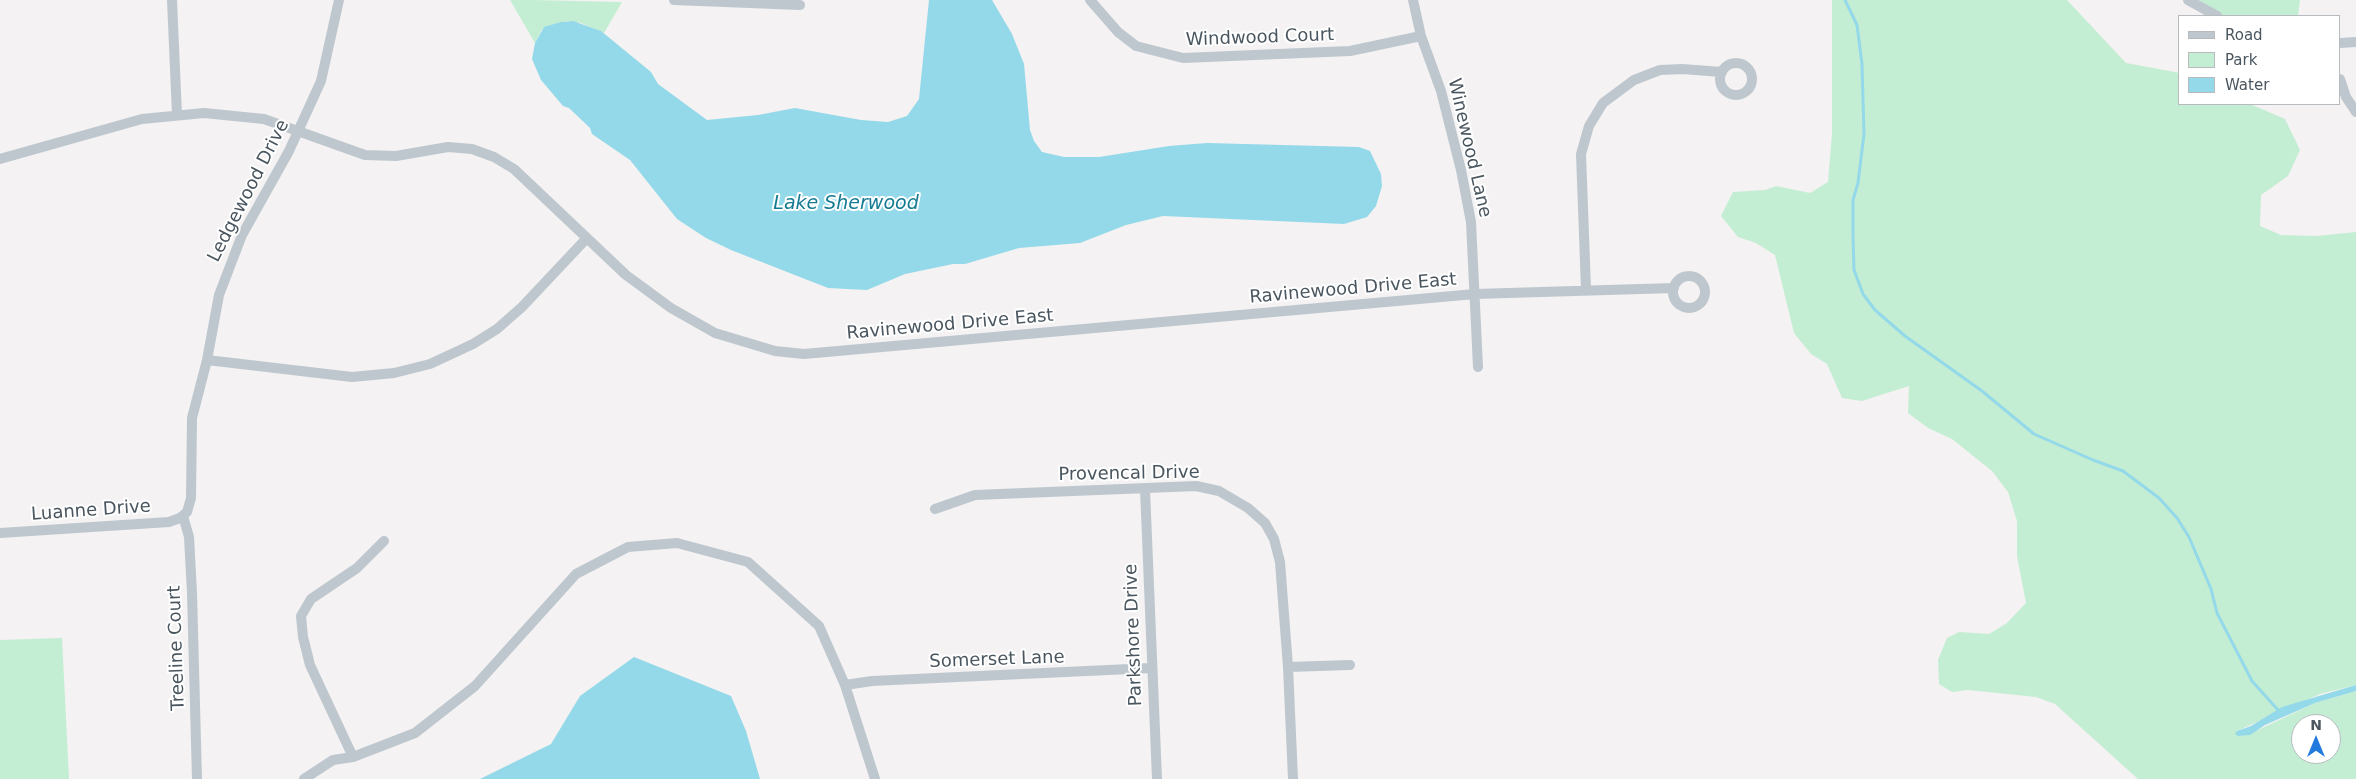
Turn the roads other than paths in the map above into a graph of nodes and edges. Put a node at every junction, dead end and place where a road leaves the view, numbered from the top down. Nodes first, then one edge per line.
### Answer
1 (172, 0) edge
2 (339, 0) edge
3 (674, 0) edge
4 (1090, 0) edge
5 (1413, 0) edge
6 (2188, 0) edge
7 (800, 5) dead end
8 (2216, 15) edge
9 (1421, 36) junction
10 (2356, 42) edge
11 (2341, 44) edge
12 (1722, 72) dead end
13 (2341, 82) edge
14 (2356, 112) edge
15 (177, 115) junction
16 (299, 130) junction
17 (0, 159) edge
18 (586, 239) junction
19 (1674, 288) dead end
20 (1586, 289) junction
21 (1475, 294) junction
22 (207, 360) junction
23 (1478, 366) dead end
24 (1145, 489) junction
25 (935, 509) dead end
26 (183, 516) junction
27 (0, 533) edge
28 (384, 541) dead end
29 (1350, 665) dead end
30 (1288, 667) junction
31 (1151, 668) junction
32 (845, 685) junction
33 (353, 757) junction
34 (197, 779) edge
35 (304, 779) edge
36 (875, 779) edge
37 (1157, 779) edge
38 (1293, 779) edge

1 - 15 street
2 - 16 street, Ledgewood Drive
3 - 7 street
4 - 9 street, Windwood Court
5 - 9 street, Winewood Lane
6 - 8 street
9 - 21 street, Winewood Lane
10 - 11 street
12 - 20 street
13 - 14 street
15 - 16 street, Ravinewood Drive East
15 - 17 street, Ravinewood Drive East
16 - 18 street, Ravinewood Drive East
16 - 22 street, Ledgewood Drive
18 - 21 street, Ravinewood Drive East
18 - 22 street
19 - 20 street, Ravinewood Drive East
20 - 21 street, Ravinewood Drive East
21 - 23 street, Winewood Lane
22 - 26 street, Ledgewood Drive
24 - 25 street, Provencal Drive
24 - 30 street, Provencal Drive
24 - 31 street, Parkshore Drive
26 - 27 street, Luanne Drive
26 - 34 street, Treeline Court
28 - 33 street
29 - 30 street
30 - 38 street, Provencal Drive
31 - 32 street, Somerset Lane
31 - 37 street, Parkshore Drive
32 - 33 street
32 - 36 street
33 - 35 street

